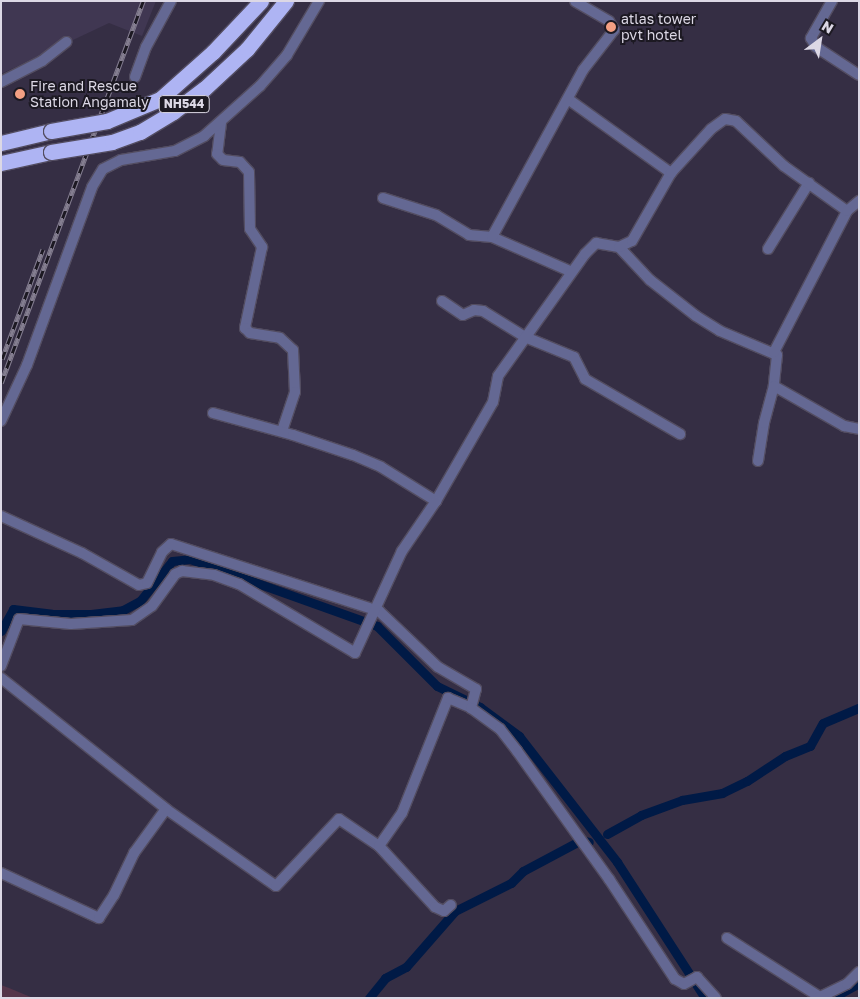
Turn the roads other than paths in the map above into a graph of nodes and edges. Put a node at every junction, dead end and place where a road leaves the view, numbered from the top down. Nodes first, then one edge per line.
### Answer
1 (171, 1) edge
2 (261, 1) edge
3 (286, 1) edge
4 (319, 1) edge
5 (575, 1) edge
6 (832, 1) edge
7 (66, 42) dead end
8 (859, 75) edge
9 (135, 78) dead end
10 (1, 82) edge
11 (568, 99) junction
12 (221, 123) junction
13 (1, 143) edge
14 (1, 163) edge
15 (670, 173) junction
16 (809, 182) junction
17 (383, 198) dead end
18 (859, 201) edge
19 (846, 211) junction
20 (492, 237) junction
21 (619, 246) junction
22 (768, 249) dead end
23 (572, 272) junction
24 (442, 301) dead end
25 (525, 336) junction
26 (774, 352) junction
27 (774, 386) junction
28 (213, 413) dead end
29 (1, 421) edge
30 (859, 429) edge
31 (282, 431) junction
32 (680, 434) dead end
33 (758, 462) dead end
34 (436, 501) junction
35 (1, 516) edge
36 (375, 611) junction
37 (1, 666) edge
38 (1, 678) edge
39 (472, 702) junction
40 (166, 809) junction
41 (379, 846) junction
42 (1, 873) edge
43 (450, 905) dead end
44 (727, 938) dead end
45 (859, 972) edge
46 (819, 997) edge
47 (716, 998) edge

1 - 9 street
2 - 13 highway, NH544, bridge
3 - 14 highway, NH544, bridge
4 - 12 street
5 - 11 street
6 - 8 street
7 - 10 street
11 - 15 street
11 - 20 street
12 - 29 street
12 - 31 street
15 - 16 street
15 - 21 street
16 - 19 street
16 - 22 street
17 - 20 street
18 - 19 street
19 - 26 street
20 - 23 street
21 - 23 street
21 - 26 street
23 - 25 street
24 - 25 street
25 - 32 street
25 - 34 street
26 - 27 street
27 - 30 street
27 - 33 street
28 - 31 street
31 - 34 street
34 - 36 street
35 - 36 street
36 - 37 street
36 - 39 street
38 - 40 street
39 - 41 street
39 - 47 street
40 - 41 street
40 - 42 street
41 - 43 street
44 - 46 street
45 - 46 street

